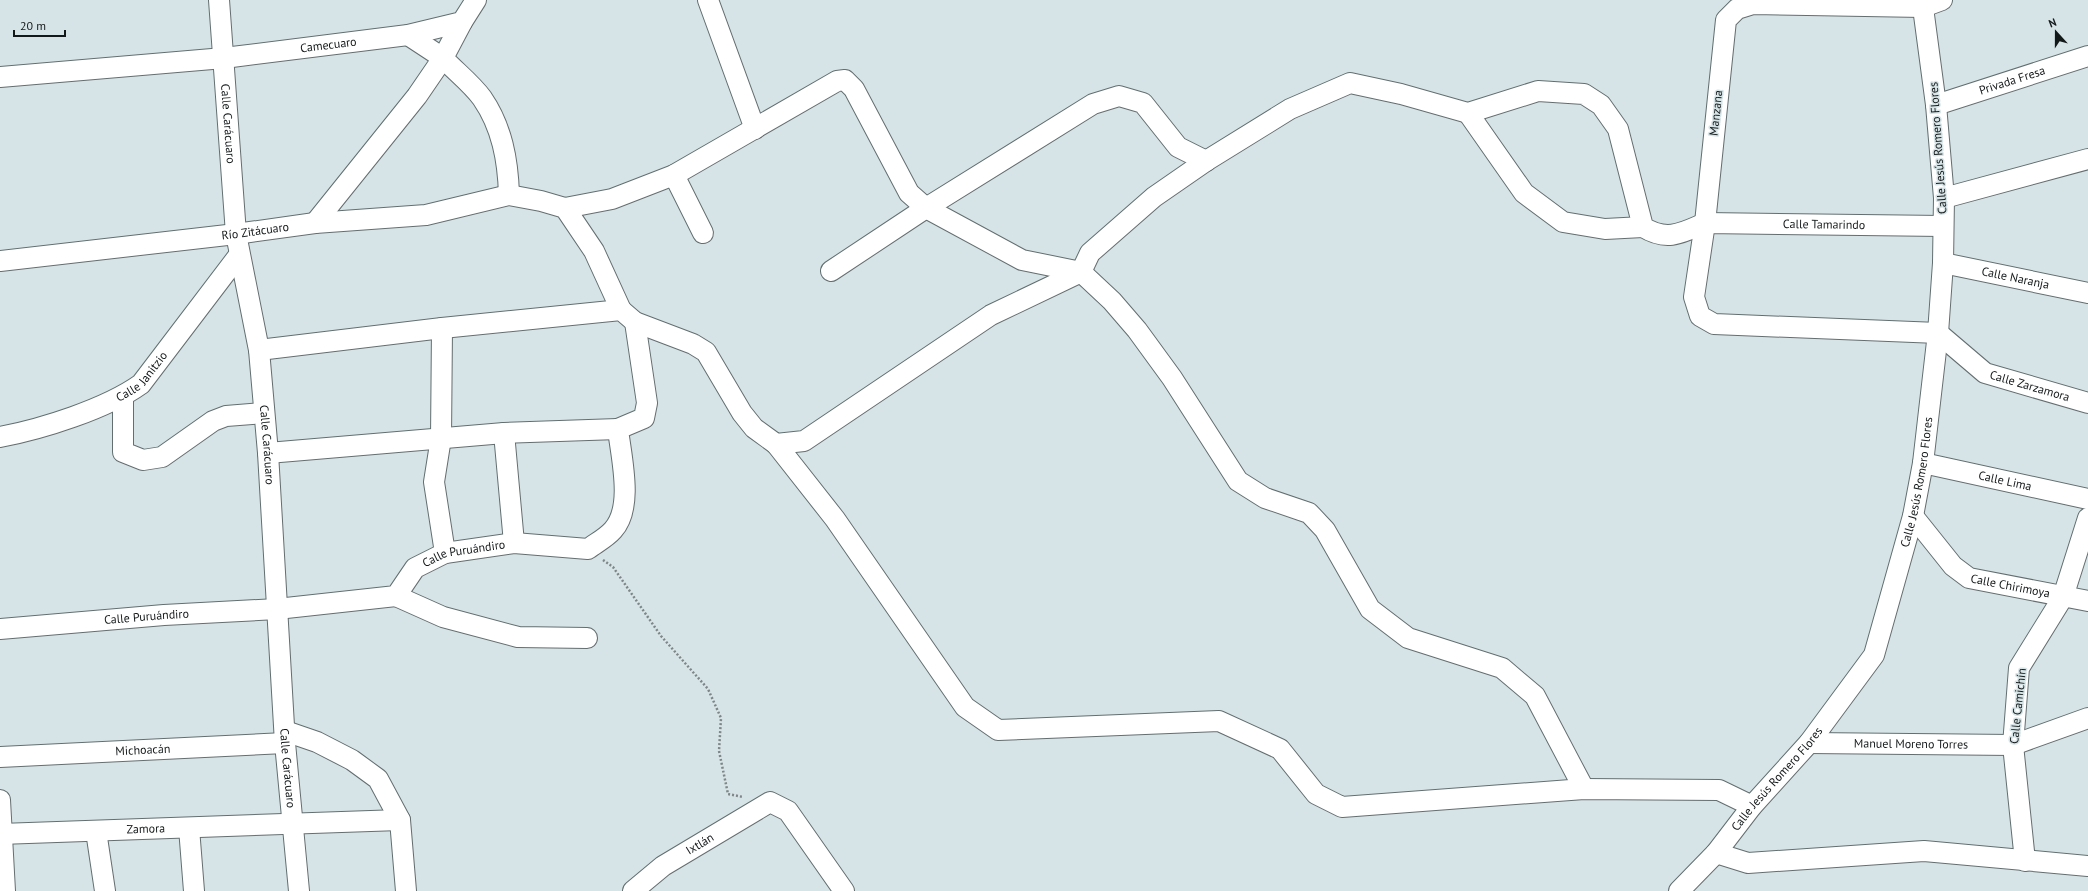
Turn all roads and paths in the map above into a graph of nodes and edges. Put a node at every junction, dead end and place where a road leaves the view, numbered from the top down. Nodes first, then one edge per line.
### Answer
1 (219, 0) edge
2 (476, 0) edge
3 (708, 0) edge
4 (1942, 0) edge
5 (1922, 3) edge
6 (462, 22) junction
7 (408, 35) junction
8 (2088, 56) edge
9 (224, 58) junction
10 (443, 58) junction
11 (0, 77) edge
12 (1936, 106) junction
13 (1468, 113) junction
14 (755, 129) junction
15 (2088, 159) edge
16 (1206, 161) junction
17 (674, 175) junction
18 (509, 195) junction
19 (1944, 198) junction
20 (565, 208) junction
21 (926, 208) junction
22 (315, 223) junction
23 (1705, 223) junction
24 (1943, 226) junction
25 (1643, 227) junction
26 (703, 233) dead end
27 (236, 234) junction
28 (239, 255) junction
29 (0, 261) edge
30 (1943, 263) junction
31 (831, 271) dead end
32 (1081, 272) junction
33 (2088, 292) edge
34 (628, 316) junction
35 (442, 328) junction
36 (1938, 333) junction
37 (259, 350) junction
38 (123, 396) junction
39 (2088, 403) edge
40 (264, 413) junction
41 (618, 428) junction
42 (504, 433) junction
43 (0, 437) edge
44 (441, 438) junction
45 (776, 444) junction
46 (268, 453) junction
47 (1923, 463) junction
48 (2088, 499) edge
49 (1913, 516) junction
50 (2088, 518) edge
51 (514, 543) junction
52 (588, 549) junction
53 (445, 553) junction
54 (396, 596) junction
55 (2063, 597) junction
56 (2088, 600) edge
57 (277, 609) junction
58 (0, 628) edge
59 (587, 638) dead end
60 (2088, 718) edge
61 (285, 737) junction
62 (1809, 742) junction
63 (2013, 745) junction
64 (0, 757) edge
65 (1584, 789) junction
66 (0, 800) edge
67 (770, 802) junction
68 (1752, 806) junction
69 (400, 820) junction
70 (293, 824) junction
71 (189, 828) junction
72 (96, 831) junction
73 (1, 834) edge
74 (1716, 853) junction
75 (2025, 861) junction
76 (2088, 866) edge
77 (6, 891) edge
78 (105, 891) edge
79 (194, 891) edge
80 (299, 891) edge
81 (406, 891) edge
82 (633, 891) edge
83 (844, 891) edge
84 (1679, 891) edge

1 - 9 street, Calle Carácuaro
2 - 6 street
3 - 14 street
4 - 5 street
5 - 12 street, Calle Jesús Romero Flores
5 - 23 street, Manzana
6 - 7 street, Camecuaro
6 - 10 street
7 - 9 street, Camecuaro
7 - 10 street
8 - 12 street, Privada Fresa
9 - 11 street, Camecuaro
9 - 27 street, Calle Carácuaro
10 - 18 street
10 - 22 street
12 - 19 street, Calle Jesús Romero Flores
13 - 16 street
13 - 25 street
13 - 25 street
14 - 17 street
14 - 21 street
15 - 19 street
16 - 21 street
16 - 32 street
17 - 20 street
17 - 26 street
18 - 20 street
18 - 22 street, Río Zitácuaro
19 - 24 street, Calle Jesús Romero Flores
20 - 34 street
21 - 31 street
21 - 32 street
22 - 27 street, Río Zitácuaro
23 - 24 street, Calle Tamarindo
23 - 25 street
23 - 36 street, Manzana
24 - 30 street, Calle Jesús Romero Flores
27 - 28 street, Calle Carácuaro
27 - 29 street, Río Zitácuaro
28 - 37 street, Calle Carácuaro
28 - 38 street, Calle Janitzio
30 - 33 street, Calle Naranja
30 - 36 street, Calle Jesús Romero Flores
32 - 45 street
32 - 65 street
34 - 35 street
34 - 41 street
34 - 45 street
35 - 37 street
35 - 44 street
36 - 39 street, Calle Zarzamora
36 - 47 street, Calle Jesús Romero Flores
37 - 40 street, Calle Carácuaro
38 - 40 street
38 - 43 street, Calle Janitzio
40 - 46 street, Calle Carácuaro
41 - 42 street
41 - 52 street
42 - 44 street
42 - 51 street
44 - 46 street
44 - 53 street
45 - 65 street
46 - 57 street, Calle Carácuaro
47 - 48 street, Calle Lima
47 - 49 street, Calle Jesús Romero Flores
49 - 55 street, Calle Chirimoya
49 - 62 street, Calle Jesús Romero Flores
50 - 55 street, Calle Camichín
51 - 52 street, Calle Puruándiro
51 - 53 street, Calle Puruándiro
52 - 67 path
53 - 54 street, Calle Puruándiro
54 - 57 street, Calle Puruándiro
54 - 59 street
55 - 56 street, Calle Chirimoya
55 - 63 street, Calle Camichín
57 - 58 street, Calle Puruándiro
57 - 61 street, Calle Carácuaro
60 - 63 street
61 - 64 street, Michoacán
61 - 69 street
61 - 70 street, Calle Carácuaro
62 - 63 street, Manuel Moreno Torres
62 - 68 street, Calle Jesús Romero Flores
63 - 75 street, Calle Camichín
65 - 68 street
66 - 73 street
67 - 82 street, Ixtlán
67 - 83 street
68 - 74 street, Calle Jesús Romero Flores
69 - 70 street, Zamora
69 - 81 street
70 - 71 street, Zamora
70 - 80 street, Calle Carácuaro
71 - 72 street, Zamora
71 - 79 street
72 - 73 street, Zamora
72 - 78 street
73 - 77 street
74 - 75 street
74 - 84 street, Calle Jesús Romero Flores
75 - 76 street

